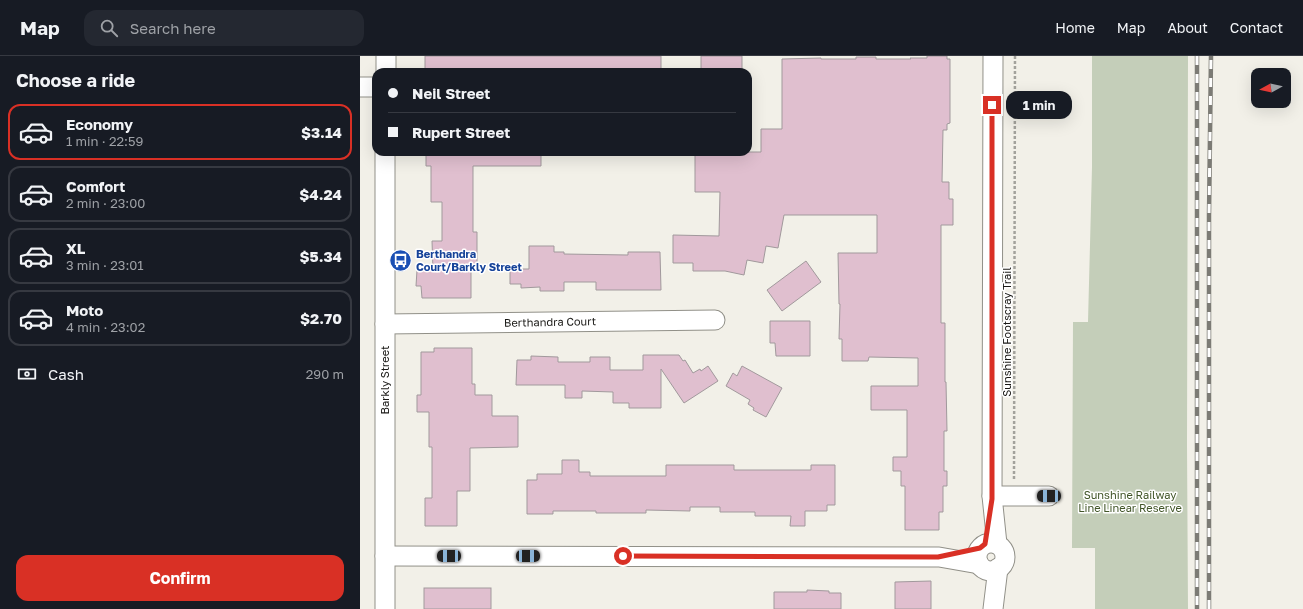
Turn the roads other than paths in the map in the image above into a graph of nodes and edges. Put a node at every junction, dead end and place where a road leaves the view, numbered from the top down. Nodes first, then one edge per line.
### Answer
1 (386, 56) edge
2 (992, 56) edge
3 (386, 68) edge
4 (360, 87) edge
5 (372, 87) edge
6 (386, 156) edge
7 (715, 320) dead end
8 (385, 324) junction
9 (1049, 496) dead end
10 (992, 498) junction
11 (385, 556) junction
12 (987, 556) junction
13 (385, 609) edge
14 (992, 609) edge

1 - 3 street
2 - 10 street
4 - 5 street
6 - 8 street, Barkly Street
7 - 8 street, Berthandra Court
8 - 11 street, Barkly Street
9 - 10 street
10 - 12 street
11 - 12 street
11 - 13 street, Barkly Street
12 - 14 street

